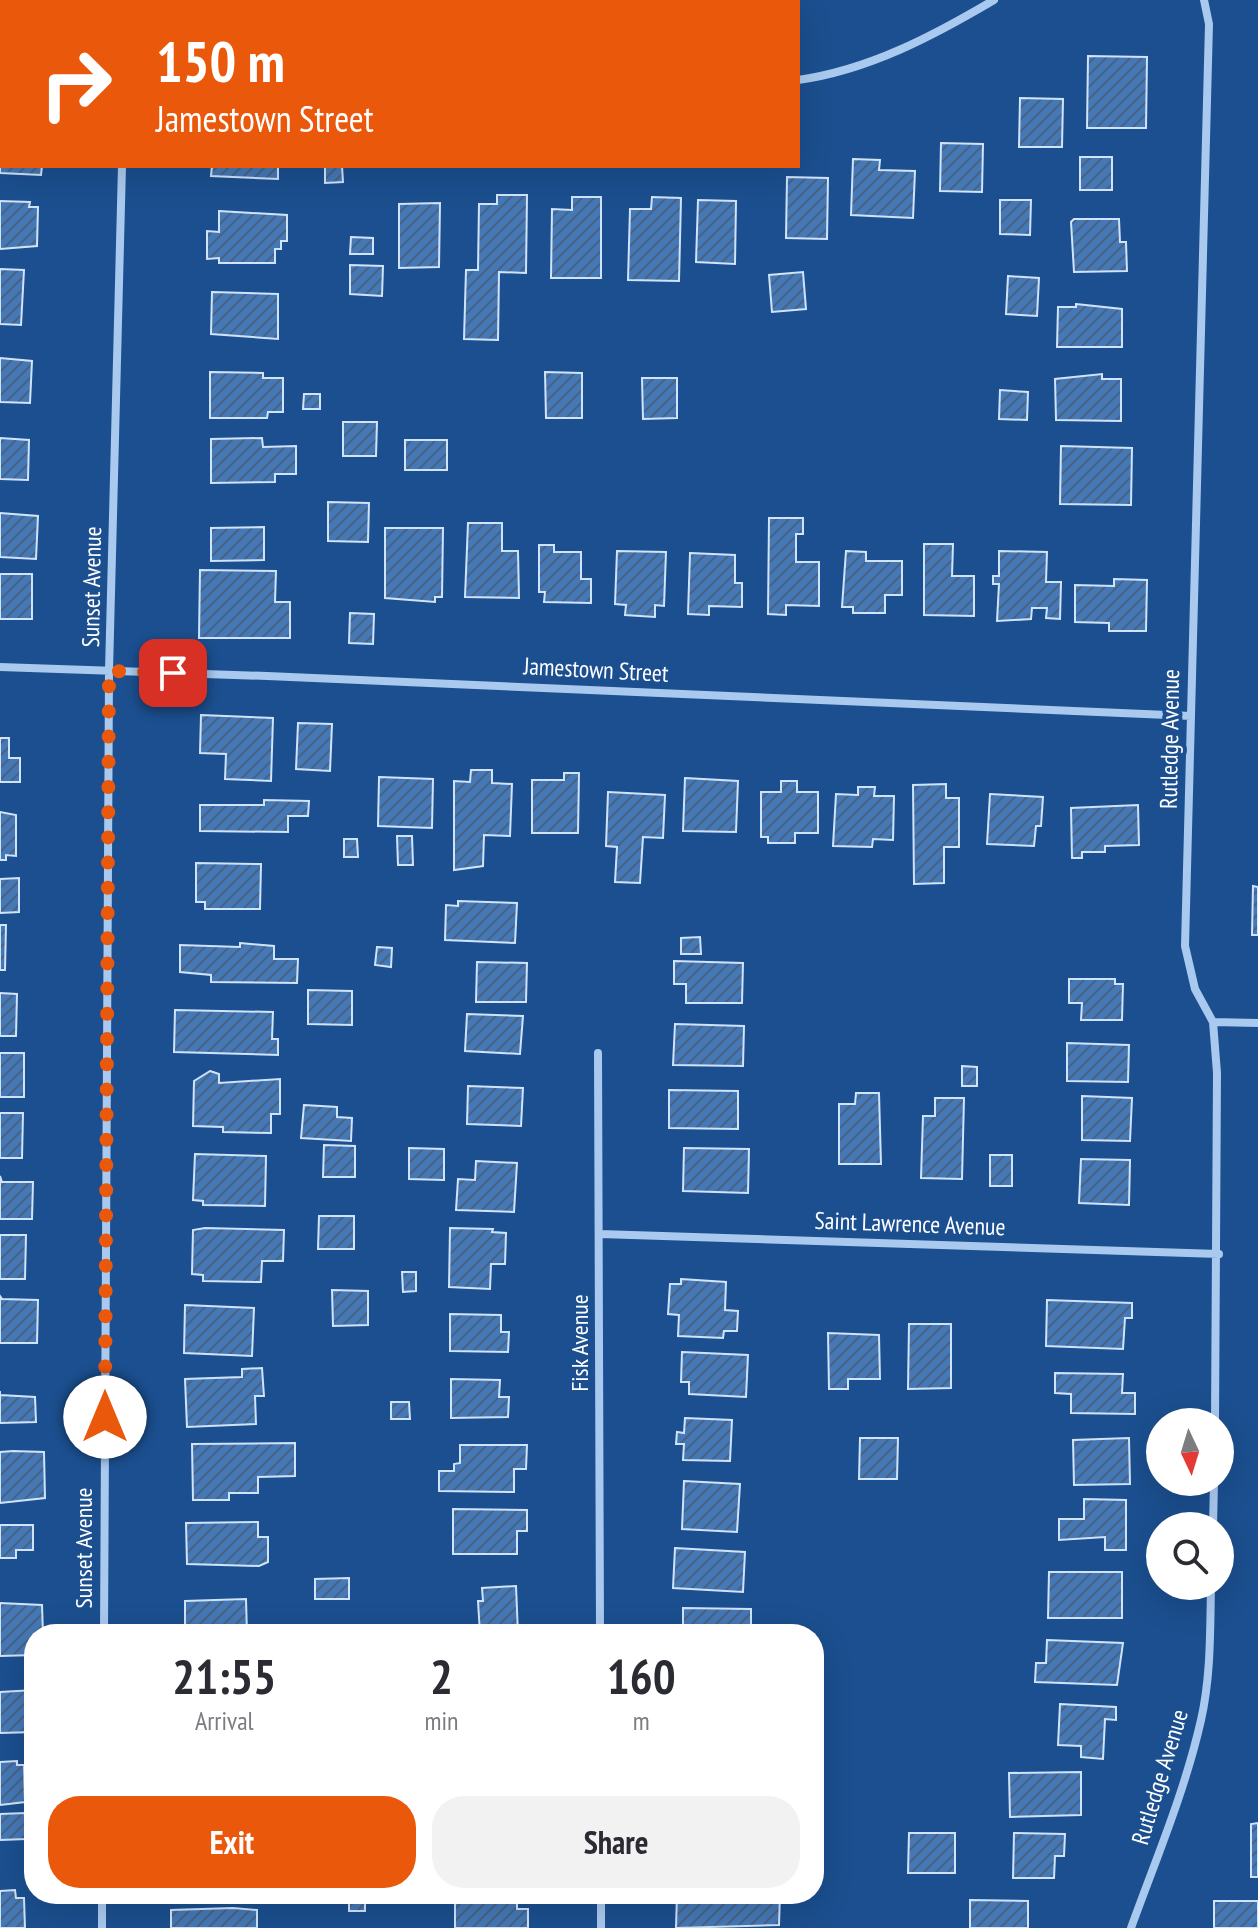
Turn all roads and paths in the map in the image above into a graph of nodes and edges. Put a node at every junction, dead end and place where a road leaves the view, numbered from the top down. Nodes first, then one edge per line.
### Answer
1 (994, 0) edge
2 (1204, 0) edge
3 (800, 79) edge
4 (122, 168) edge
5 (0, 667) edge
6 (109, 671) junction
7 (1191, 716) junction
8 (1213, 1022) junction
9 (1258, 1023) edge
10 (598, 1053) dead end
11 (600, 1234) junction
12 (1219, 1254) junction
13 (1215, 1408) edge
14 (1211, 1600) edge
15 (104, 1624) edge
16 (600, 1624) edge
17 (102, 1904) edge
18 (601, 1904) edge
19 (102, 1928) edge
20 (601, 1928) edge
21 (1131, 1928) edge

1 - 3 street
2 - 7 street, Rutledge Avenue
4 - 6 street, Sunset Avenue
5 - 6 street, Jamestown Street
6 - 7 street, Jamestown Street
6 - 15 street, Sunset Avenue
7 - 8 street, Rutledge Avenue
8 - 9 street
8 - 12 street, Rutledge Avenue
10 - 11 street, Fisk Avenue
11 - 12 street, Saint Lawrence Avenue
11 - 16 street, Fisk Avenue
12 - 13 street, Rutledge Avenue
14 - 21 street, Rutledge Avenue
17 - 19 street
18 - 20 street

